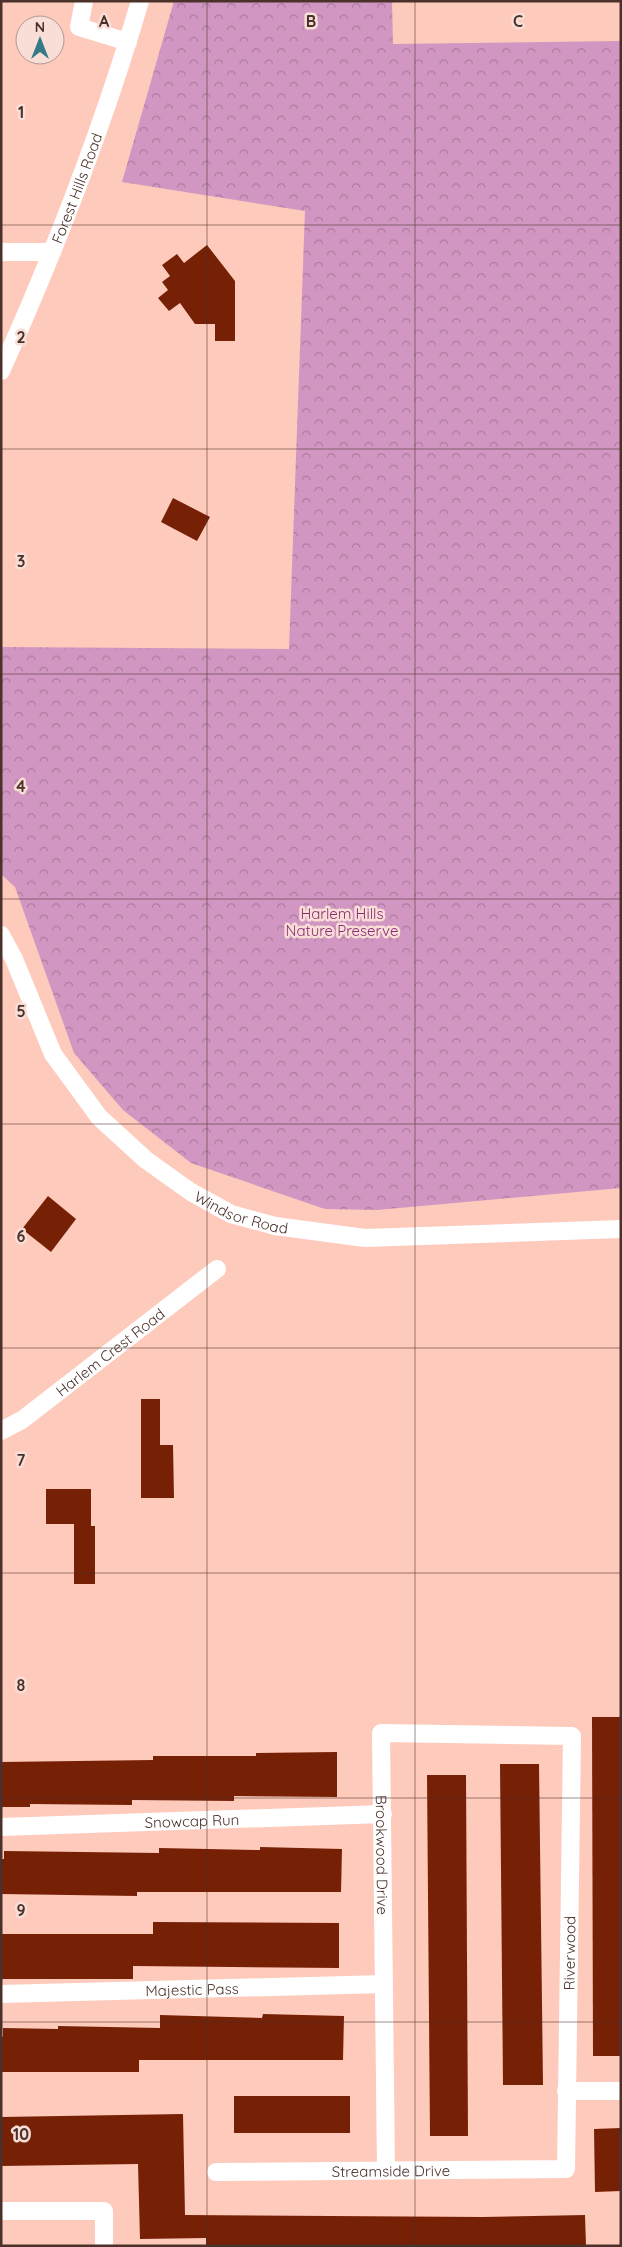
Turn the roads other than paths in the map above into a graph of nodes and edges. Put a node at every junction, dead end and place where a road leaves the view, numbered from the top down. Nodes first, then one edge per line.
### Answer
1 (84, 1) edge
2 (140, 1) edge
3 (128, 42) junction
4 (1, 252) edge
5 (52, 252) junction
6 (1, 371) edge
7 (1, 936) edge
8 (621, 1229) edge
9 (217, 1269) dead end
10 (1, 1431) edge
11 (572, 1736) joint
12 (383, 1814) junction
13 (1, 1827) edge
14 (384, 1984) junction
15 (1, 1994) edge
16 (566, 2091) junction
17 (621, 2091) edge
18 (386, 2169) junction
19 (566, 2169) joint
20 (216, 2172) dead end
21 (1, 2211) edge
22 (104, 2246) edge

1 - 3 street
2 - 3 street, Forest Hills Road
3 - 5 street, Forest Hills Road
4 - 5 street
5 - 6 street, Forest Hills Road
7 - 8 street, Windsor Road
9 - 10 street, Harlem Crest Road
11 - 12 street, Brookwood Drive
11 - 16 street, Riverwood
12 - 13 street, Snowcap Run
12 - 14 street, Brookwood Drive
14 - 15 street, Majestic Pass
14 - 18 street, Brookwood Drive
16 - 17 street
16 - 19 street, Riverwood
18 - 19 street, Streamside Drive
18 - 20 street, Streamside Drive
21 - 22 street

